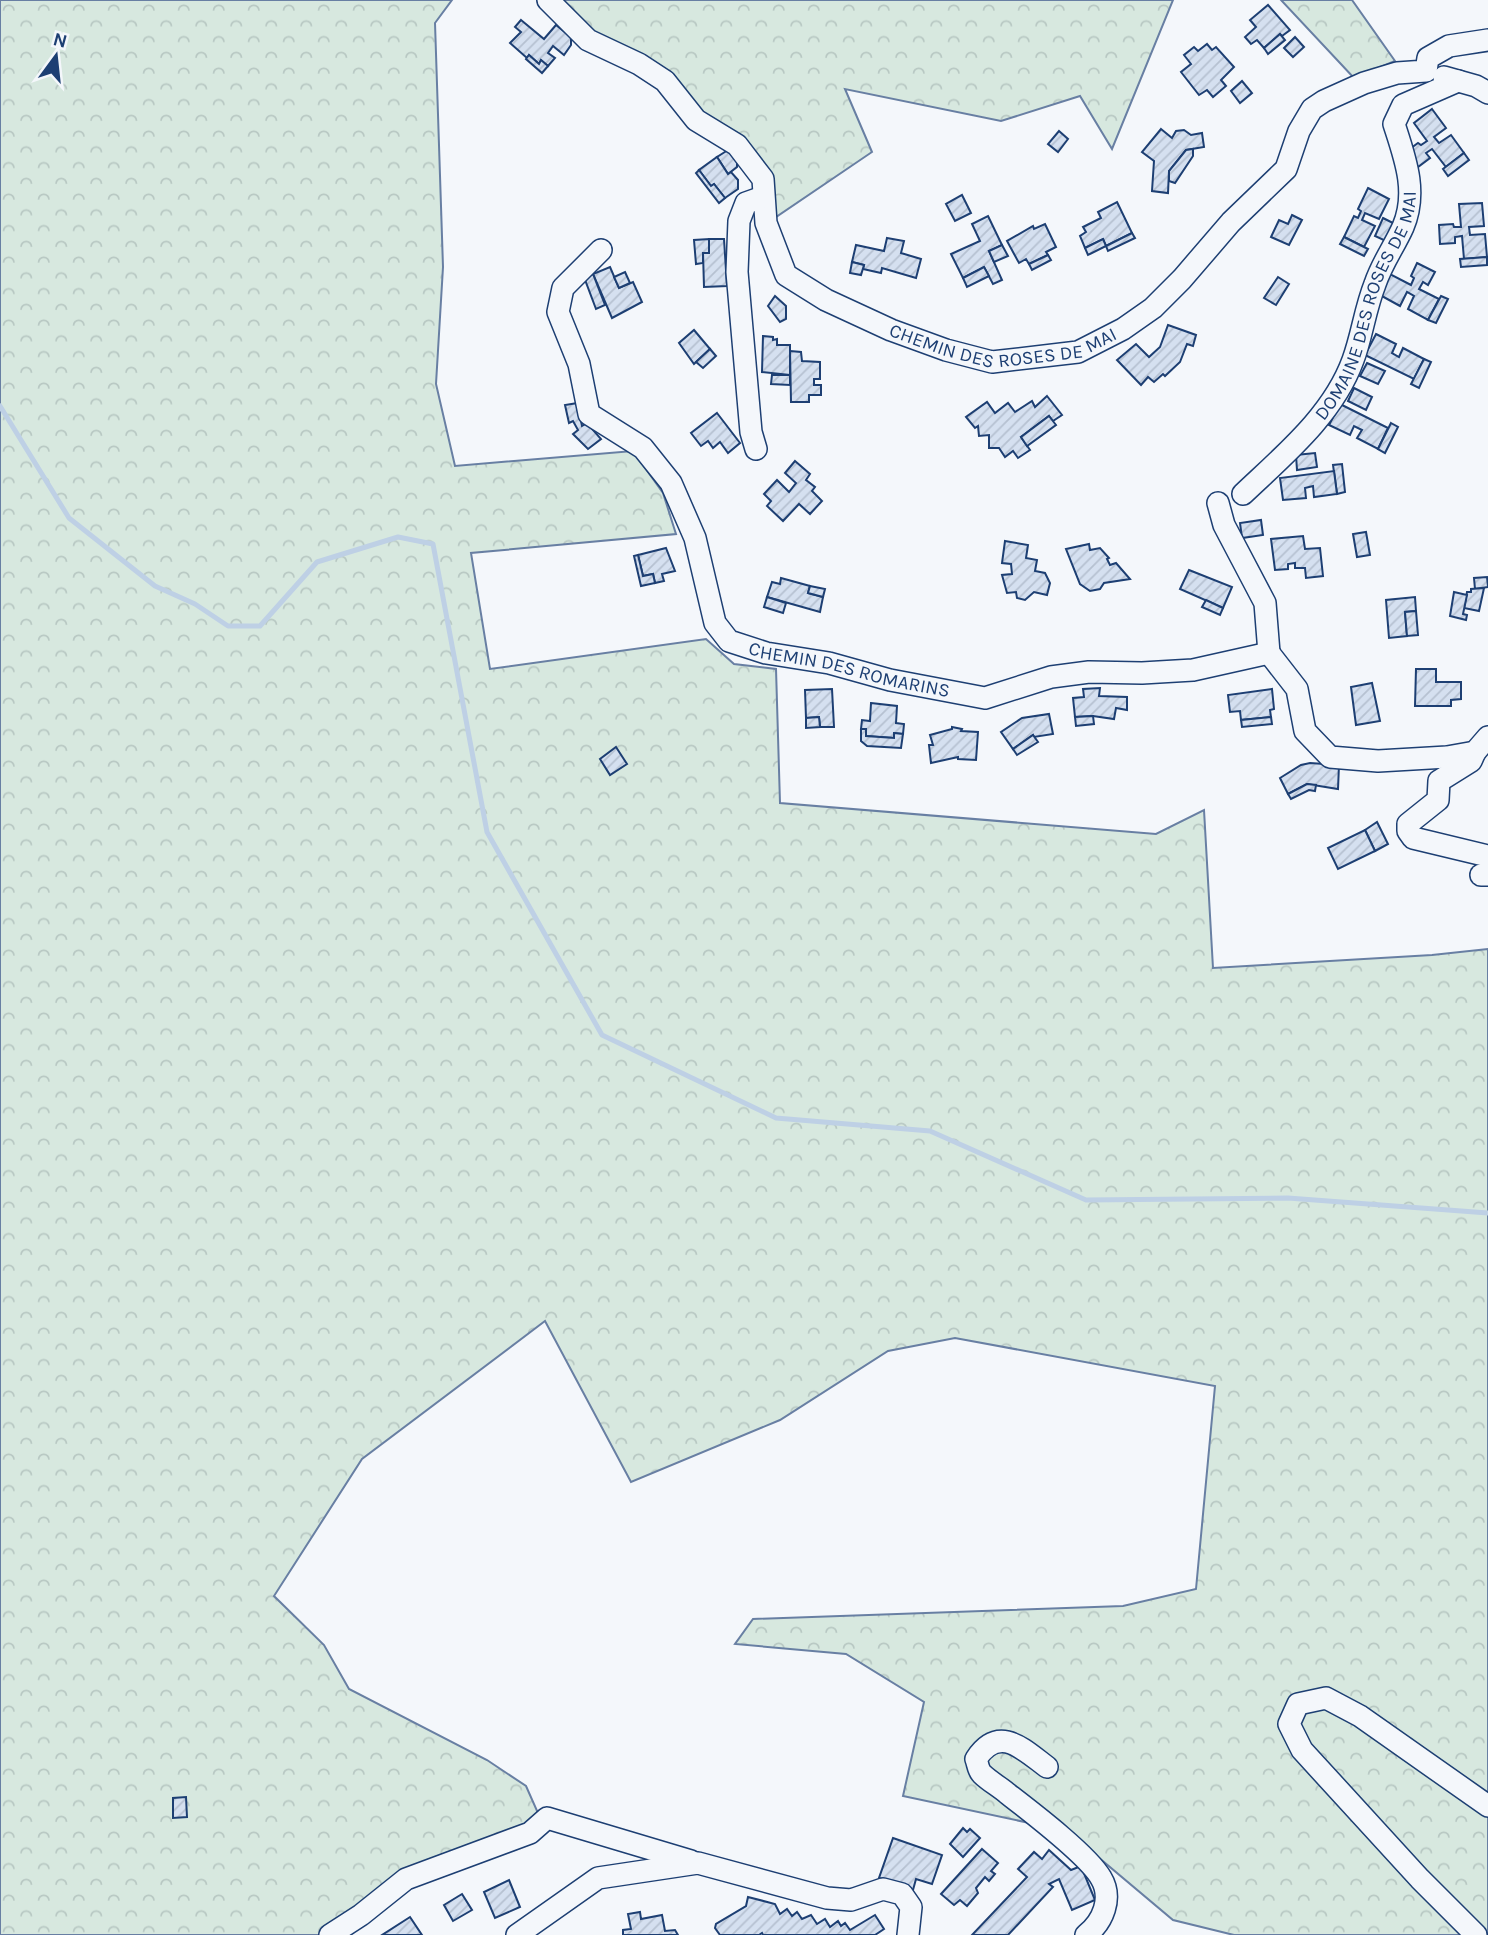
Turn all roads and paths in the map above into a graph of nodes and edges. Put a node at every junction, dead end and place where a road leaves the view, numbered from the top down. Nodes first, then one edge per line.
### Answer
1 (548, 0) edge
2 (1488, 40) edge
3 (1426, 71) junction
4 (1458, 81) junction
5 (1488, 93) edge
6 (763, 197) junction
7 (601, 250) dead end
8 (756, 449) dead end
9 (1242, 494) dead end
10 (1218, 503) dead end
11 (1269, 653) junction
12 (1481, 745) edge
13 (1486, 869) edge
14 (1047, 1767) dead end
15 (1488, 1806) edge
16 (698, 1863) junction
17 (330, 1935) edge
18 (517, 1935) edge
19 (908, 1935) edge
20 (1086, 1935) edge
21 (1476, 1935) edge

1 - 6 street, CHEMIN DES ROSES DE MAI
2 - 3 street
3 - 4 street
3 - 6 street, CHEMIN DES ROSES DE MAI
4 - 5 street
4 - 9 street, DOMAINE DES ROSES DE MAI
6 - 8 street
7 - 11 street, CHEMIN DES ROMARINS
10 - 11 street
11 - 12 street
12 - 13 street
14 - 20 street
15 - 21 street
16 - 17 street
16 - 18 street
16 - 19 street

